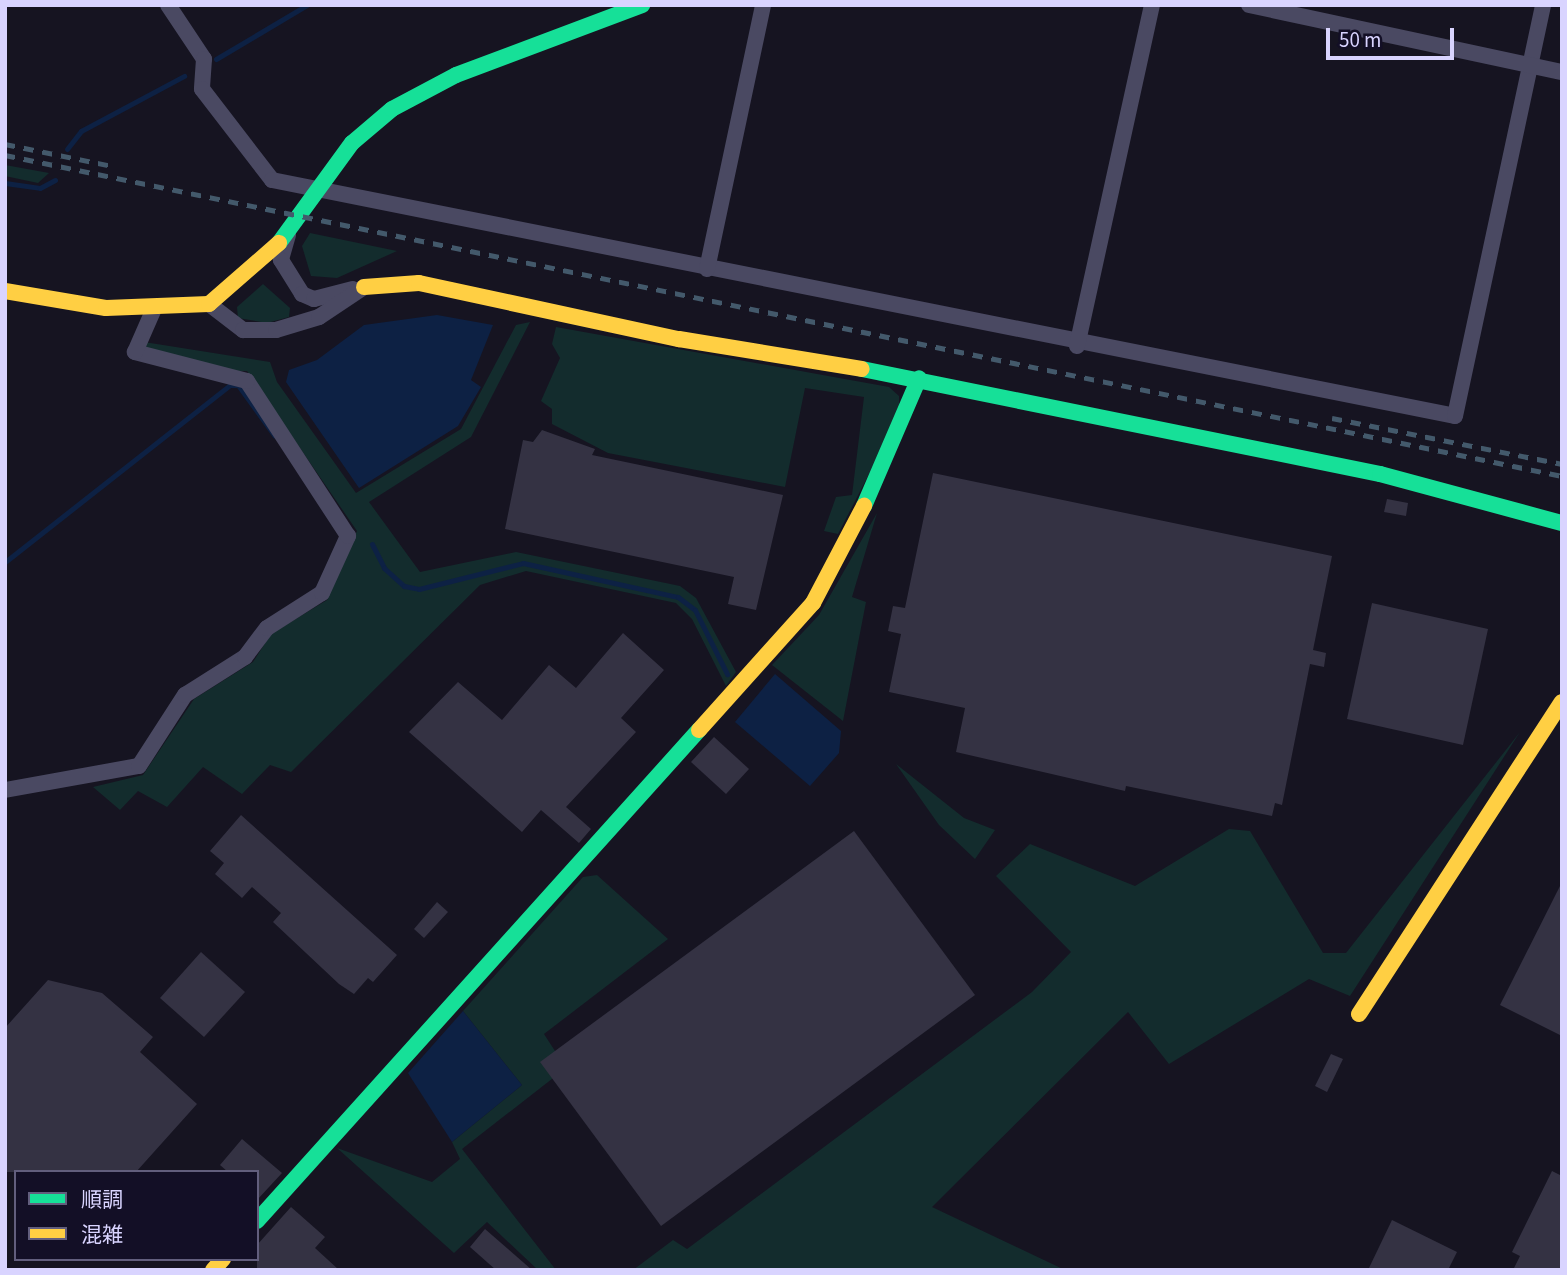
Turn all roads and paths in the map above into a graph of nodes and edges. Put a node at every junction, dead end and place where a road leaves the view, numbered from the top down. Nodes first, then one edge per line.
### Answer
1 (168, 5) edge
2 (642, 5) edge
3 (763, 5) edge
4 (1152, 5) edge
5 (1249, 5) edge
6 (1543, 5) edge
7 (1530, 65) junction
8 (1562, 72) edge
9 (318, 185) junction
10 (288, 235) junction
11 (707, 269) junction
12 (364, 287) junction
13 (5, 291) edge
14 (209, 303) junction
15 (153, 311) junction
16 (1077, 346) junction
17 (919, 378) junction
18 (1562, 523) edge
19 (1562, 702) edge
20 (5, 790) edge
21 (1359, 1014) dead end
22 (259, 1219) edge

1 - 9 street
2 - 9 street
3 - 11 street
4 - 16 street
5 - 7 street
6 - 7 street
7 - 8 street
7 - 16 street
9 - 10 street
9 - 11 street
10 - 12 street
10 - 14 street
11 - 16 street
12 - 14 street
12 - 17 street
13 - 15 street
14 - 15 street
15 - 20 street
17 - 18 street
17 - 22 street
19 - 21 street

